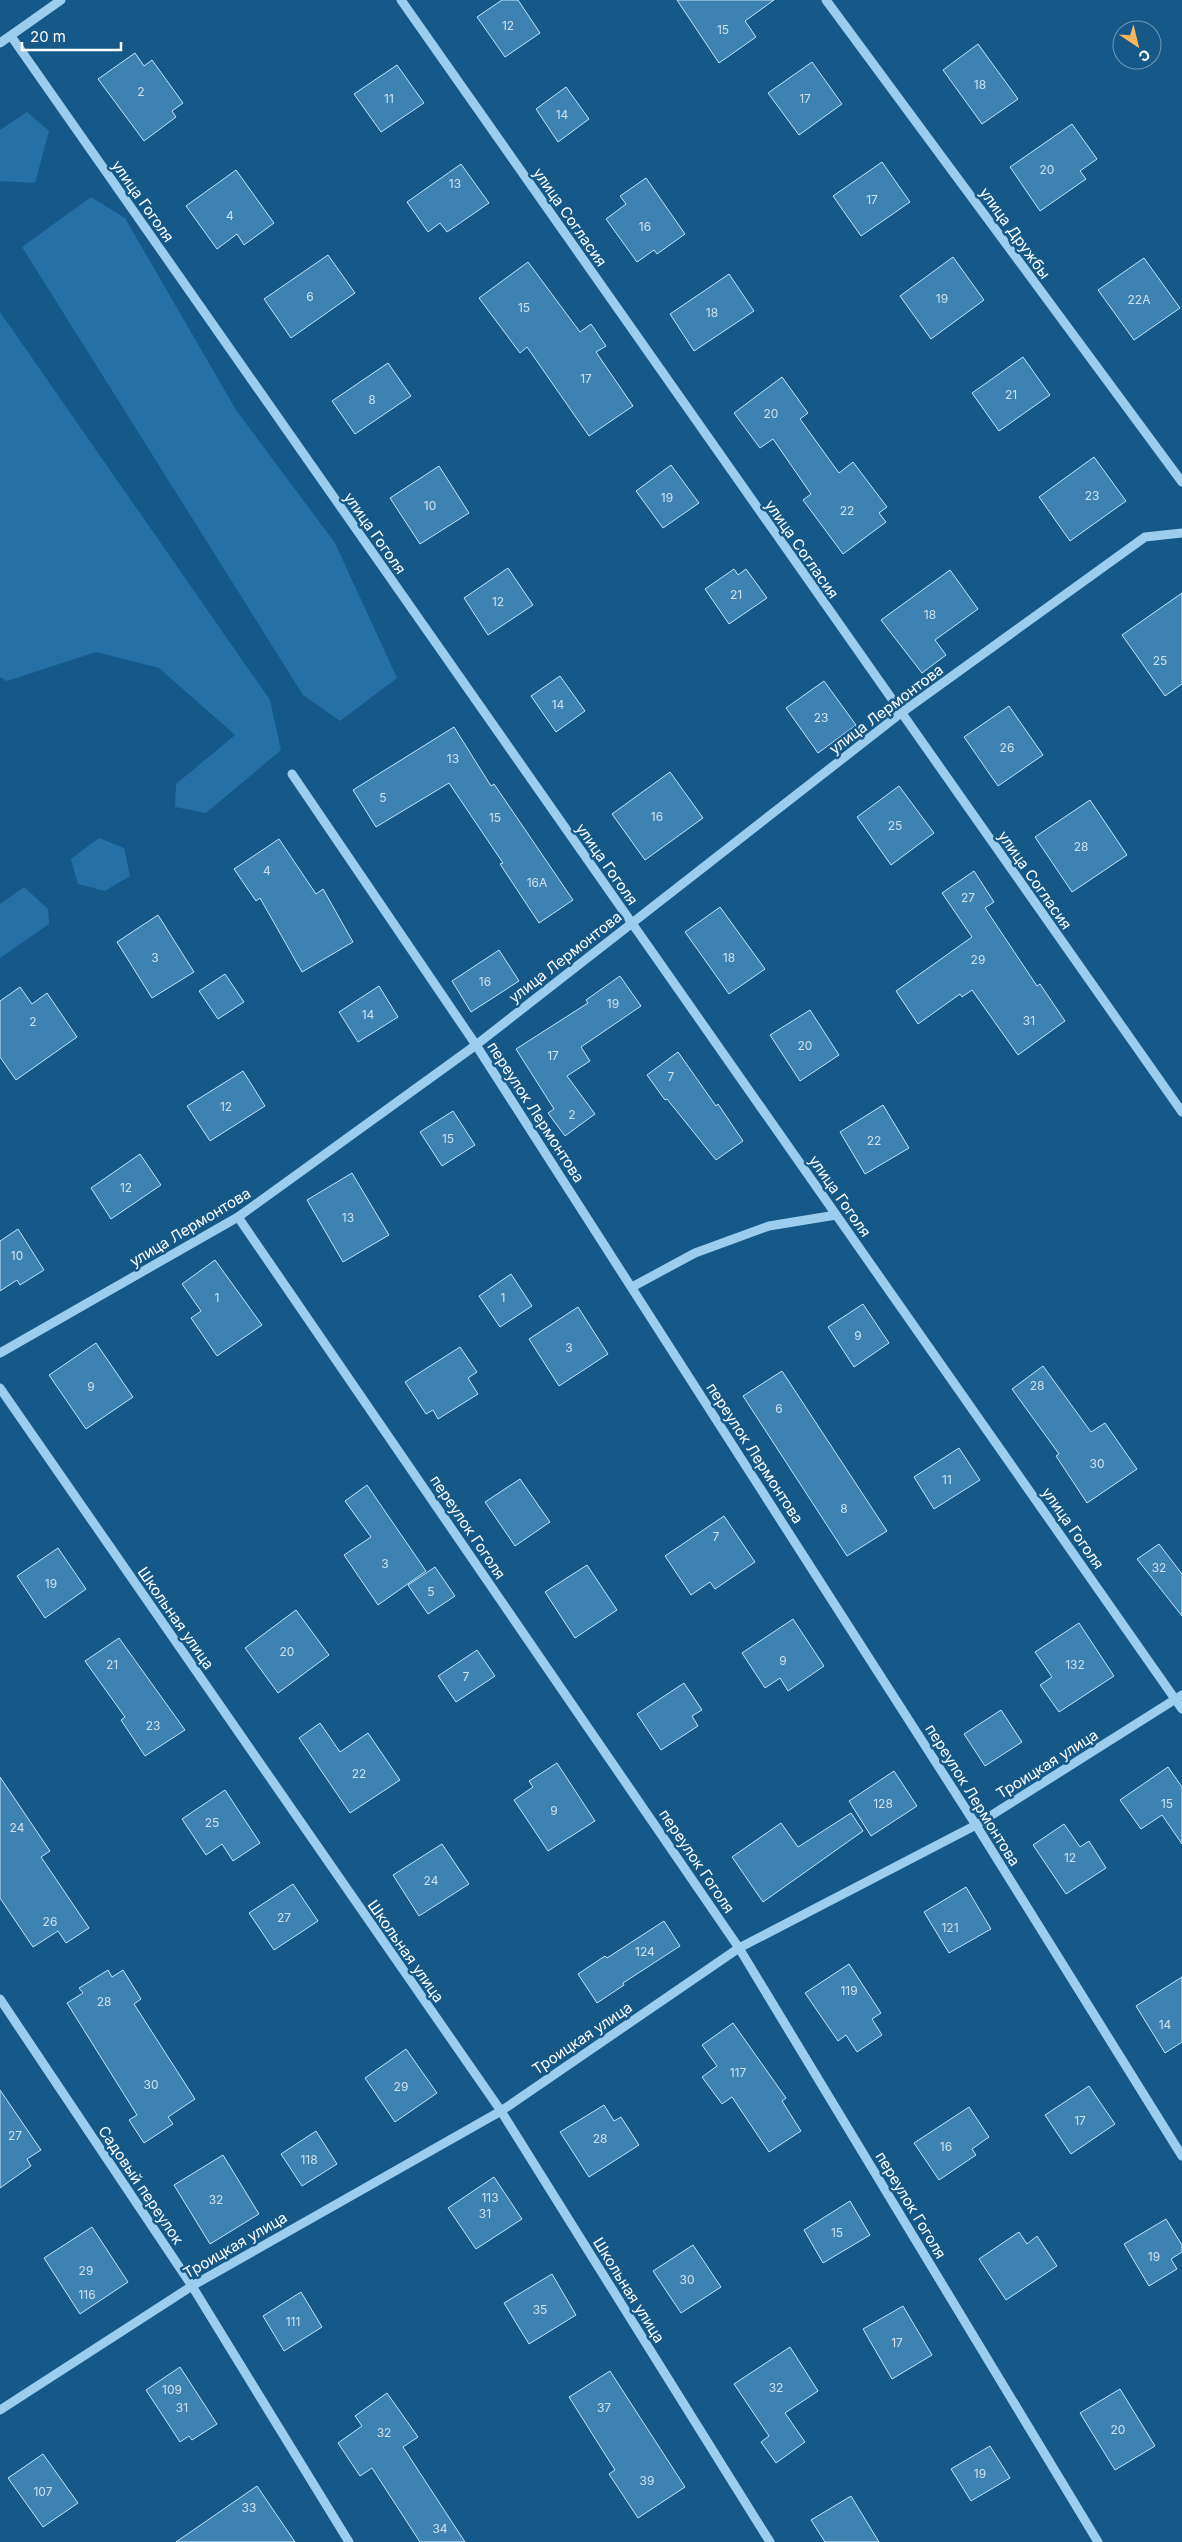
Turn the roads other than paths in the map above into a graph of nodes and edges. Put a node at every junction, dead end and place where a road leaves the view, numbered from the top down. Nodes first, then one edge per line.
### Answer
1 (61, 0) edge
2 (401, 0) edge
3 (826, 0) edge
4 (11, 36) junction
5 (0, 43) edge
6 (1182, 482) edge
7 (1182, 532) edge
8 (900, 714) junction
9 (292, 774) dead end
10 (631, 922) junction
11 (476, 1045) junction
12 (1182, 1112) edge
13 (836, 1215) junction
14 (238, 1217) junction
15 (632, 1287) junction
16 (0, 1353) edge
17 (0, 1388) edge
18 (1179, 1696) edge
19 (1182, 1709) edge
20 (976, 1825) junction
21 (739, 1948) junction
22 (0, 1999) edge
23 (500, 2111) junction
24 (1182, 2156) edge
25 (192, 2286) junction
26 (0, 2410) edge
27 (349, 2542) edge
28 (770, 2542) edge
29 (1098, 2542) edge

1 - 4 street
2 - 8 street, улица Согласия
3 - 6 street, улица Дружбы
4 - 5 street
4 - 10 street, улица Гоголя
7 - 8 street, улица Лермонтова
8 - 10 street, улица Лермонтова
8 - 12 street, улица Согласия
9 - 11 street, переулок Лермонтова
10 - 11 street, улица Лермонтова
10 - 13 street, улица Гоголя
11 - 14 street, улица Лермонтова
11 - 15 street, переулок Лермонтова
13 - 15 street
13 - 18 street, улица Гоголя
14 - 16 street, улица Лермонтова
14 - 21 street, переулок Гоголя
15 - 20 street, переулок Лермонтова
17 - 23 street, Школьная улица
18 - 19 street, улица Гоголя
18 - 20 street, Троицкая улица
20 - 21 street, Троицкая улица
20 - 24 street, переулок Лермонтова
21 - 23 street, Троицкая улица
21 - 29 street, переулок Гоголя
22 - 25 street, Садовый переулок
23 - 25 street, Троицкая улица
23 - 28 street, Школьная улица
25 - 26 street, Троицкая улица
25 - 27 street, Садовый переулок

